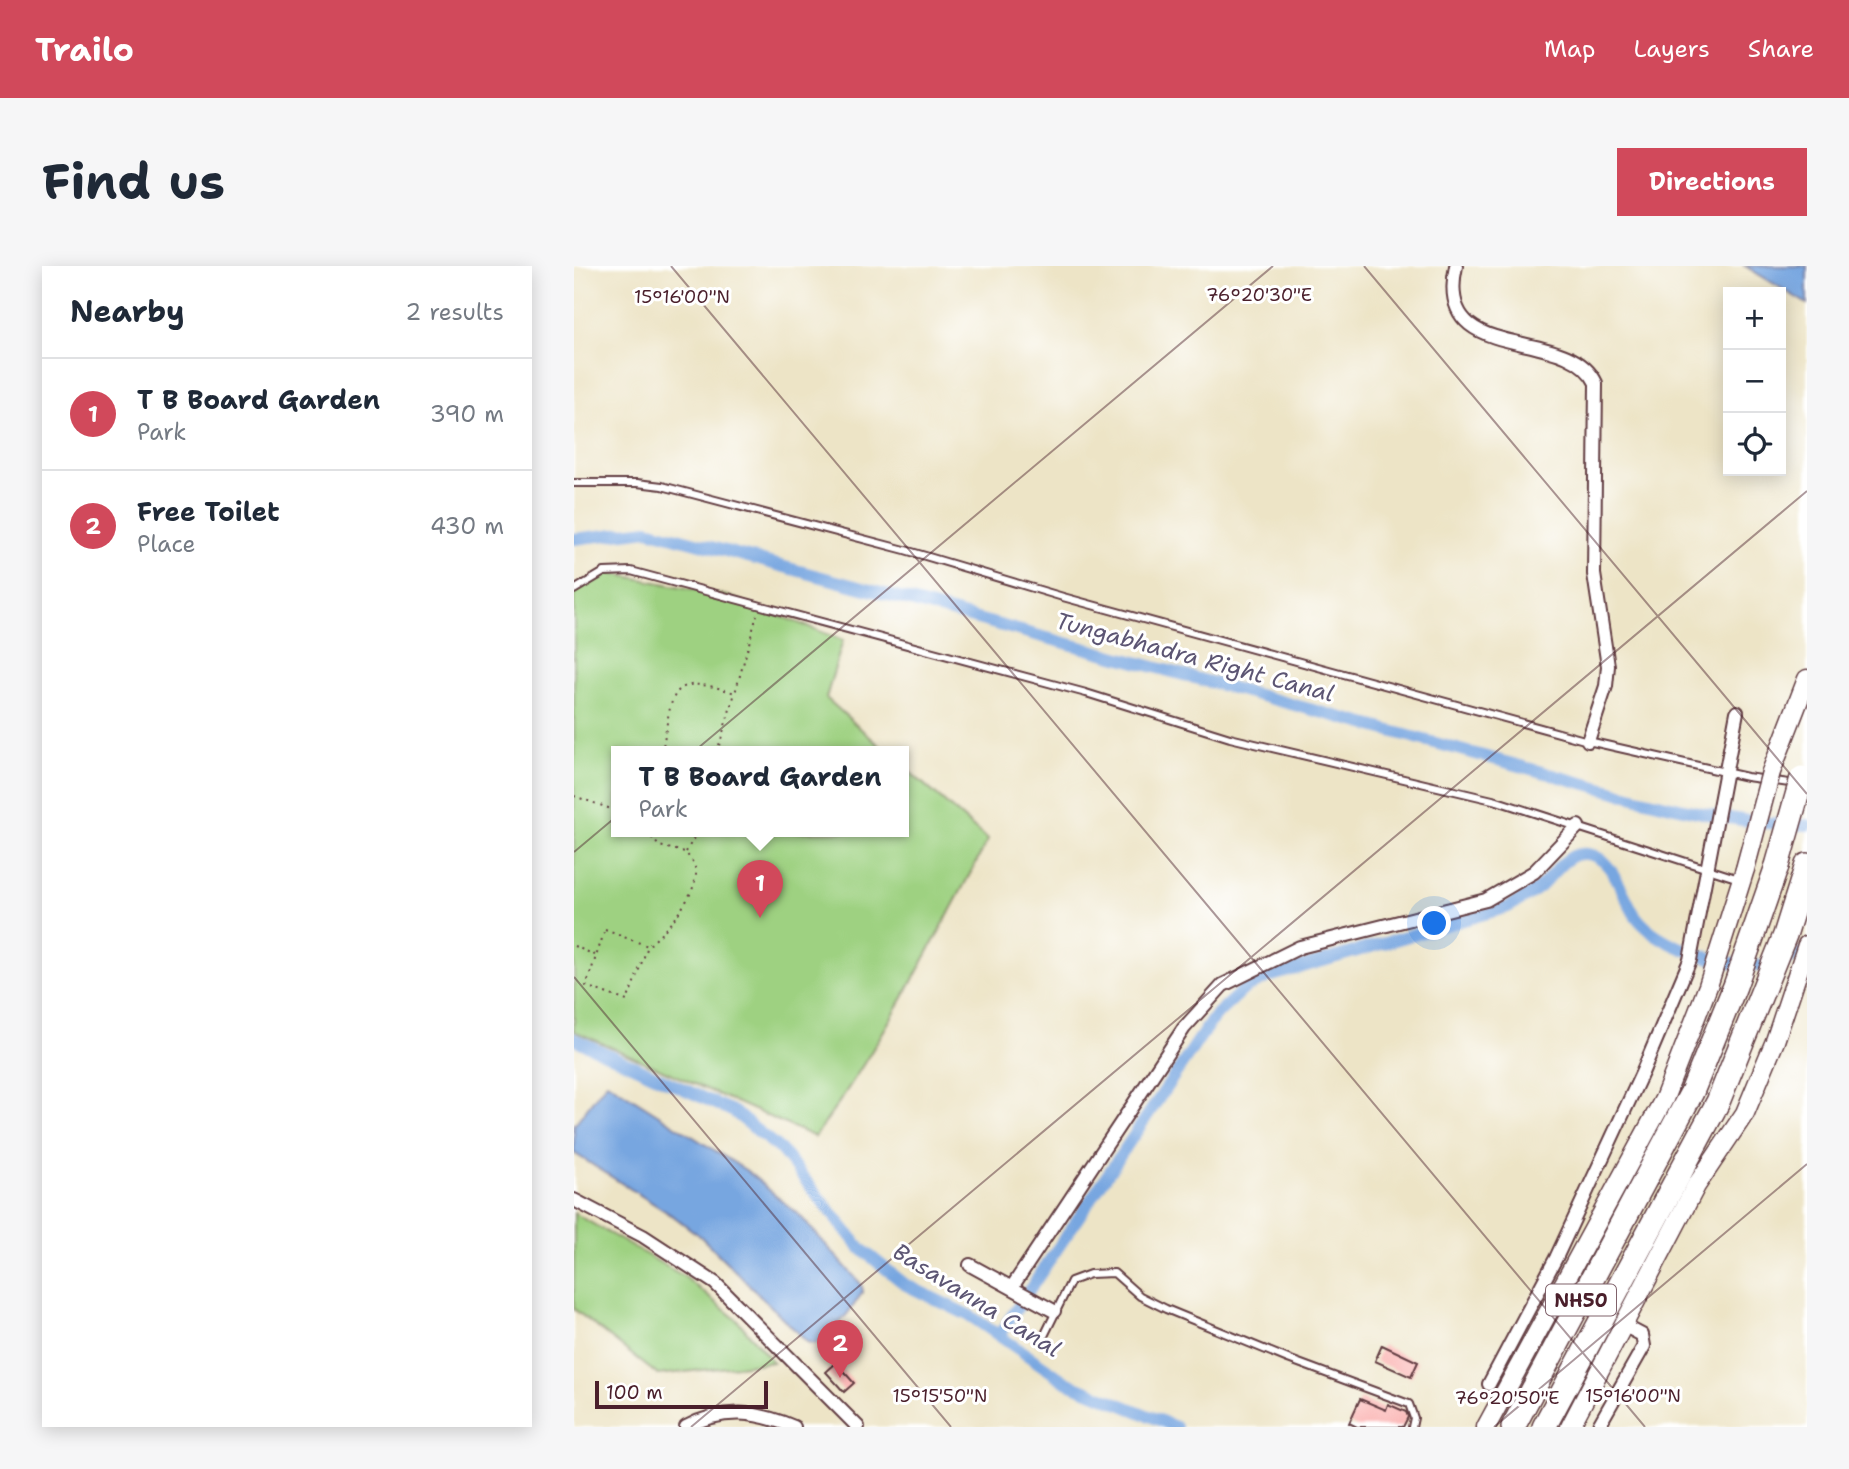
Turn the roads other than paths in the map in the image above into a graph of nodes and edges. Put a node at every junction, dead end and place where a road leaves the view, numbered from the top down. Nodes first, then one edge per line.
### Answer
1 (1456, 266) edge
2 (574, 484) edge
3 (574, 590) edge
4 (1807, 679) edge
5 (1737, 712) dead end
6 (1588, 741) junction
7 (1724, 772) junction
8 (1805, 775) edge
9 (1578, 826) junction
10 (1807, 866) edge
11 (1707, 870) junction
12 (1743, 874) junction
13 (1807, 945) edge
14 (574, 1200) edge
15 (970, 1265) dead end
16 (1017, 1289) junction
17 (1054, 1311) junction
18 (1623, 1325) junction
19 (1042, 1340) dead end
20 (1489, 1384) dead end
21 (686, 1427) edge
22 (794, 1427) edge
23 (858, 1427) edge
24 (1412, 1427) edge
25 (1486, 1427) edge
26 (1513, 1427) edge
27 (1544, 1427) edge
28 (1570, 1427) edge
29 (1598, 1427) edge

1 - 6 street
2 - 6 lane
3 - 9 lane
4 - 12 street, bridge
5 - 7 street
6 - 7 lane
7 - 8 lane
7 - 11 street
8 - 26 highway, NH50, bridge
9 - 11 lane
9 - 16 street
10 - 27 highway, NH50
11 - 12 lane
11 - 20 street
12 - 25 street
13 - 18 street
14 - 23 street
15 - 16 street
16 - 17 street
17 - 19 lane
17 - 24 lane
18 - 28 street
18 - 29 street
21 - 22 street

